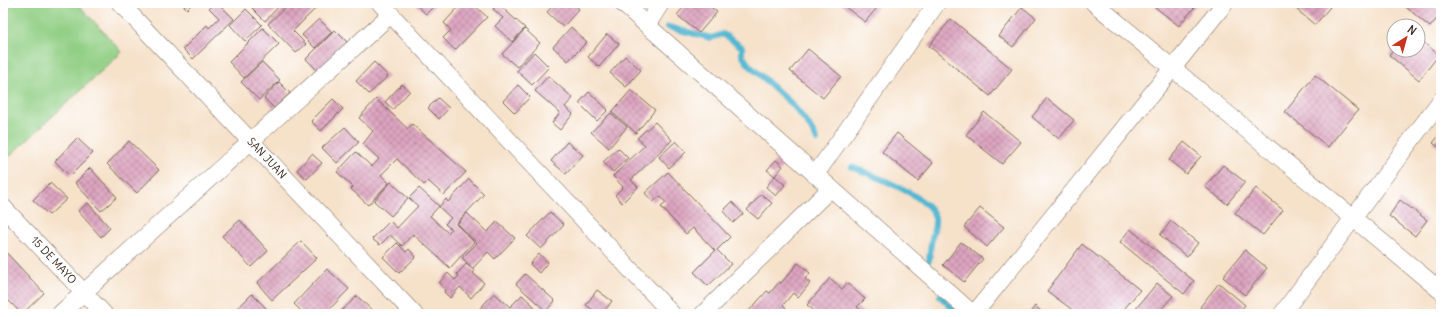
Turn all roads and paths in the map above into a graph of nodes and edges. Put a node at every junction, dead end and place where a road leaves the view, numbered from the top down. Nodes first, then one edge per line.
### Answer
1 (120, 3) edge
2 (622, 3) edge
3 (661, 3) edge
4 (937, 3) edge
5 (1094, 3) edge
6 (1226, 3) edge
7 (383, 6) edge
8 (647, 25) junction
9 (1172, 68) junction
10 (1441, 100) edge
11 (251, 141) junction
12 (816, 174) junction
13 (831, 188) junction
14 (3, 207) edge
15 (1352, 218) junction
16 (84, 292) junction
17 (1441, 292) edge
18 (60, 314) edge
19 (104, 314) edge
20 (414, 314) edge
21 (672, 314) edge
22 (703, 314) edge
23 (973, 314) edge
24 (1282, 314) edge

1 - 11 street, SAN JUAN
2 - 8 street
3 - 8 street
4 - 12 street
5 - 9 street
6 - 9 street
7 - 11 street
7 - 21 street
8 - 12 street
9 - 15 street
9 - 23 street
10 - 15 street
11 - 16 street
11 - 20 street, SAN JUAN
12 - 13 street
13 - 22 street
13 - 23 street
14 - 16 street, 15 DE MAYO
15 - 17 street
15 - 24 street
16 - 18 street
16 - 19 street, 15 DE MAYO

